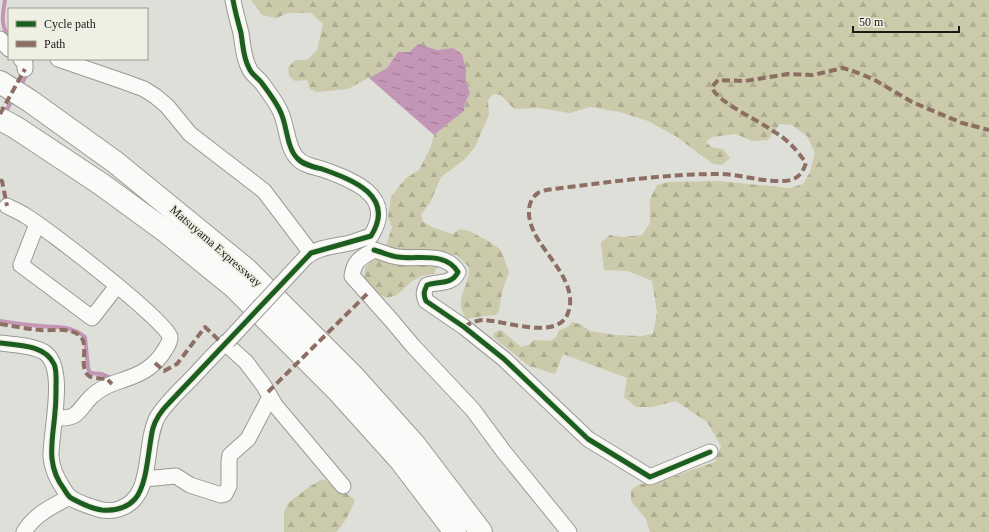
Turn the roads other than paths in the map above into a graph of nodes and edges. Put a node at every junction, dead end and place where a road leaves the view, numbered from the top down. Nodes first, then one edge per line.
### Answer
1 (233, 0) edge
2 (0, 39) edge
3 (8, 47) edge
4 (61, 60) edge
5 (0, 82) edge
6 (0, 119) edge
7 (7, 206) dead end
8 (37, 224) junction
9 (373, 243) junction
10 (308, 255) junction
11 (118, 286) junction
12 (227, 342) junction
13 (0, 343) edge
14 (270, 397) junction
15 (55, 418) junction
16 (710, 452) dead end
17 (144, 479) junction
18 (343, 486) dead end
19 (70, 497) junction
20 (24, 532) edge
21 (455, 532) edge
22 (481, 532) edge
23 (569, 532) edge

1 - 9 street
2 - 3 street
4 - 10 street
5 - 22 highway, Matsuyama Expressway
6 - 21 highway, Matsuyama Expressway
7 - 8 street
8 - 11 street
8 - 11 street
9 - 10 street
9 - 16 street
9 - 23 street
10 - 12 street, bridge
11 - 15 street
12 - 14 street
12 - 17 street
13 - 15 street
14 - 17 street
14 - 18 street
15 - 19 street
17 - 19 street
19 - 20 street

